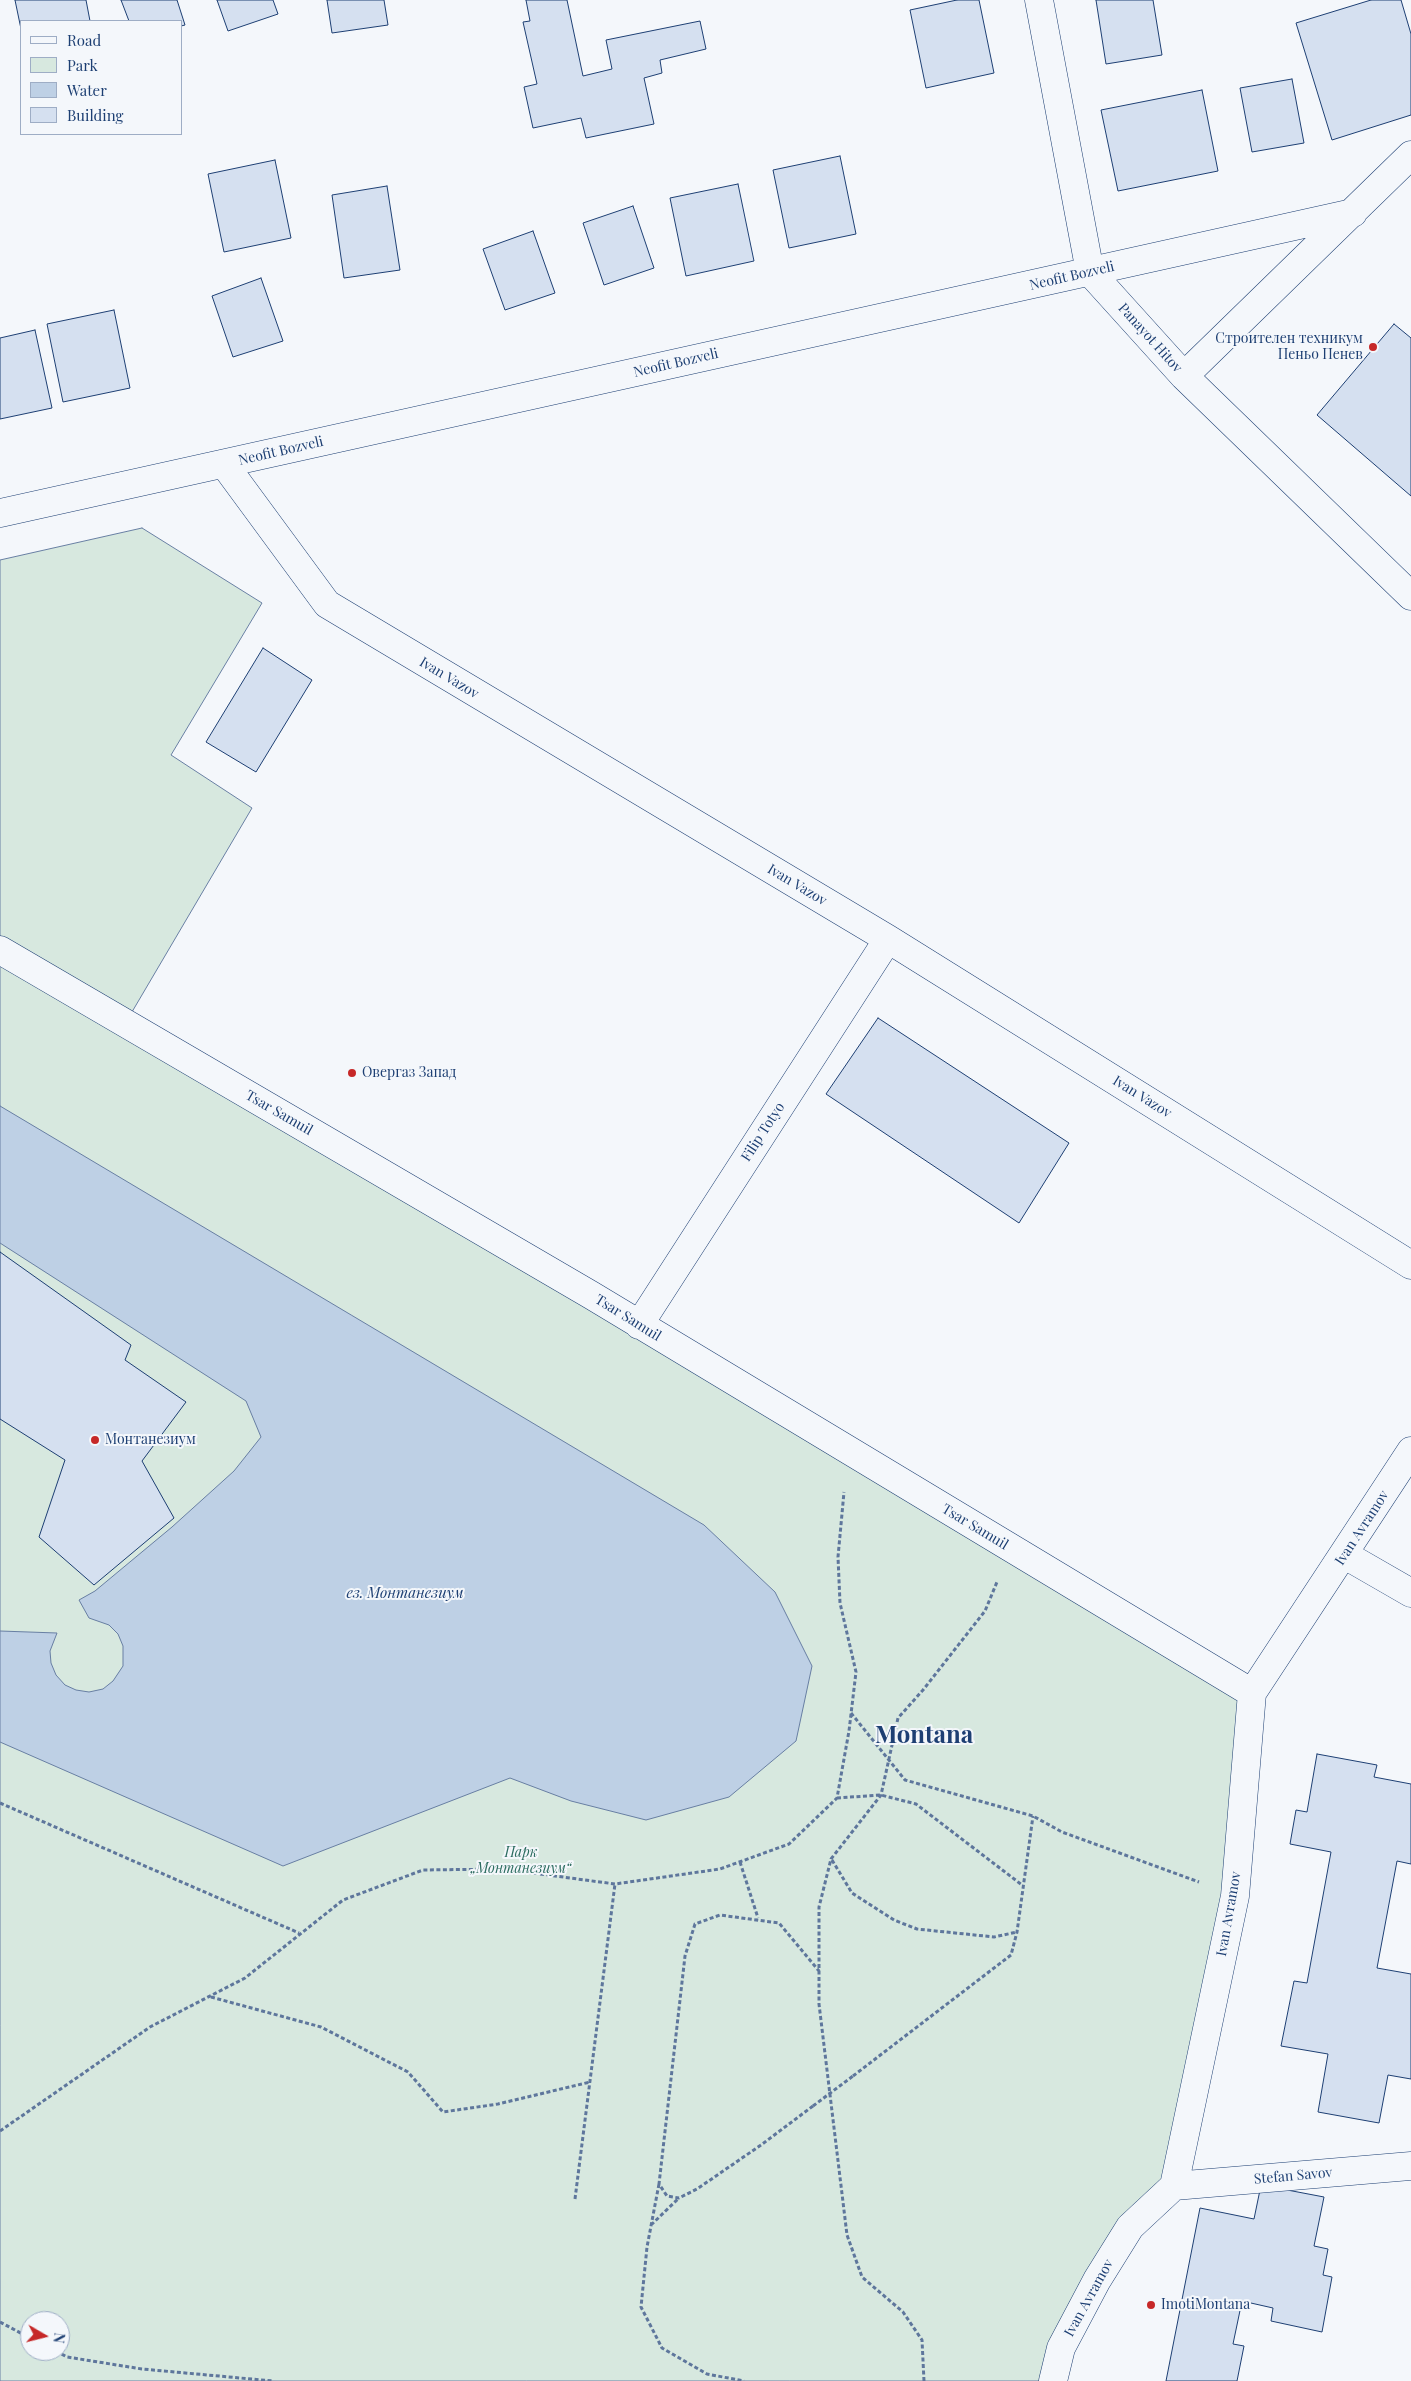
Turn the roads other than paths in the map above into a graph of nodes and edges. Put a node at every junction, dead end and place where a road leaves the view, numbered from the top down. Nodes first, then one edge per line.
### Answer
1 (1039, 0) edge
2 (1411, 155) edge
3 (1353, 213) junction
4 (1090, 272) junction
5 (1184, 376) junction
6 (224, 464) junction
7 (0, 513) edge
8 (1411, 596) edge
9 (888, 939) junction
10 (0, 950) edge
11 (1411, 1265) edge
12 (639, 1325) junction
13 (1411, 1451) edge
14 (1345, 1555) junction
15 (1411, 1593) edge
16 (1252, 1693) junction
17 (1411, 2166) edge
18 (1174, 2186) junction
19 (1053, 2381) edge

1 - 4 street
2 - 3 street
3 - 4 street, Neofit Bozveli
3 - 5 street
4 - 5 street, Panayot Hitov
4 - 6 street, Neofit Bozveli
5 - 8 street, Panayot Hitov
6 - 7 street, Neofit Bozveli
6 - 9 street, Ivan Vazov
9 - 11 street, Ivan Vazov
9 - 12 street, Filip Totyo
10 - 12 street, Tsar Samuil
12 - 16 street, Tsar Samuil
13 - 14 street, Ivan Avramov
14 - 15 street
14 - 16 street, Ivan Avramov
16 - 18 street, Ivan Avramov
17 - 18 street, Stefan Savov
18 - 19 street, Ivan Avramov

